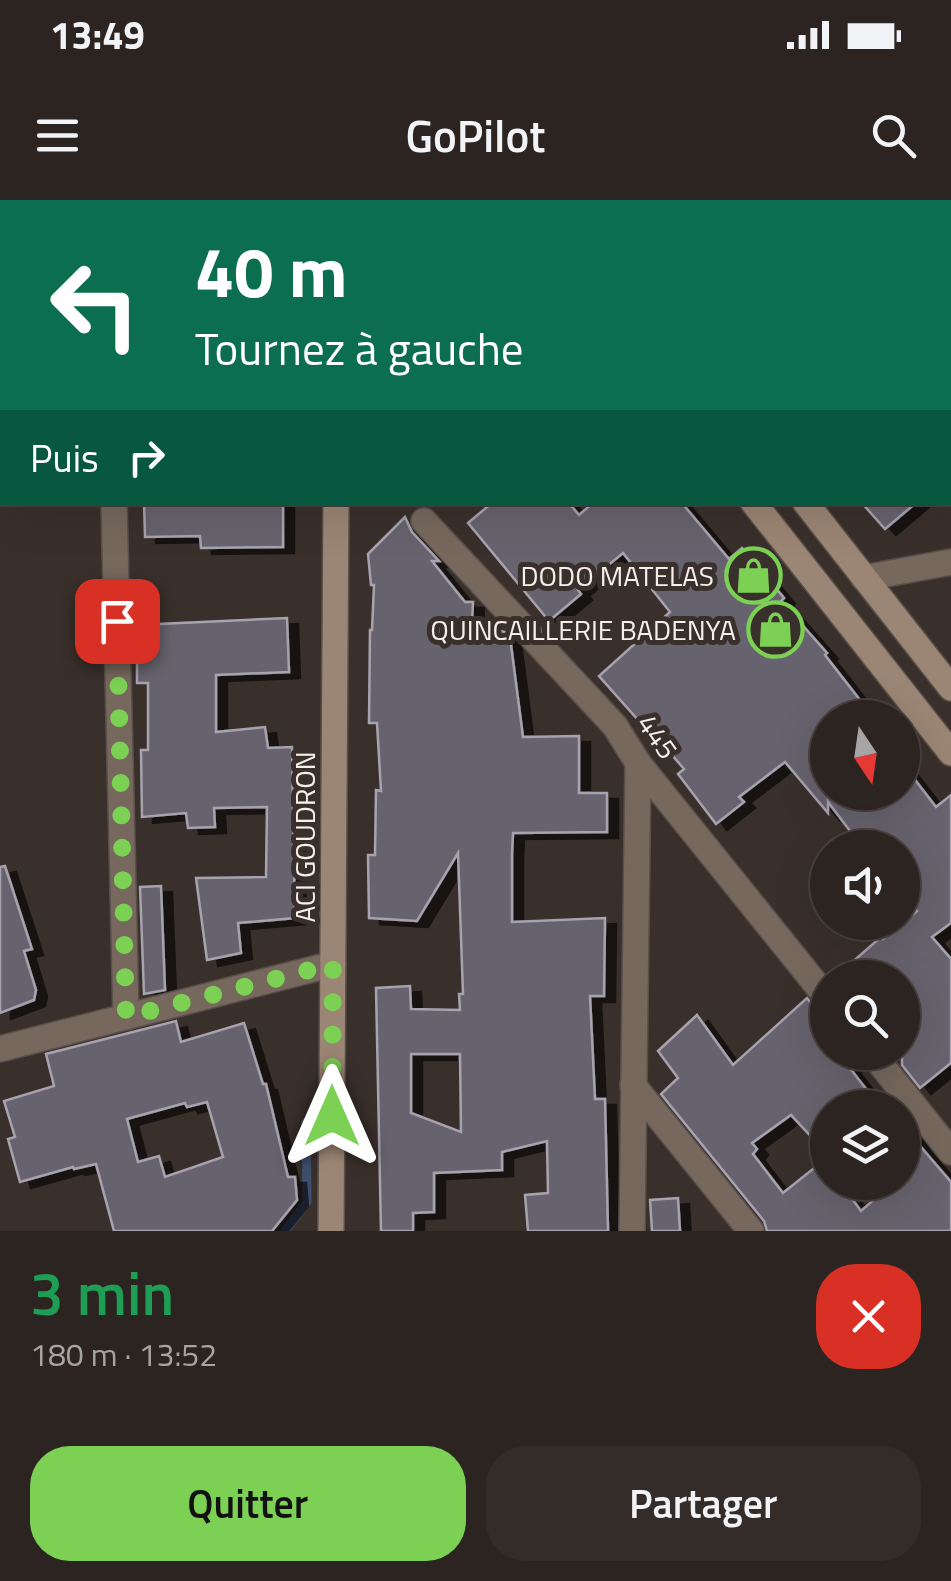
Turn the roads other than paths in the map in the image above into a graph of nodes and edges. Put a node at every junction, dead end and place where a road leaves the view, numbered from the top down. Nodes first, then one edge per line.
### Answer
1 (114, 505) edge
2 (336, 505) edge
3 (755, 505) edge
4 (806, 505) edge
5 (424, 521) dead end
6 (951, 562) edge
7 (864, 578) junction
8 (951, 688) edge
9 (951, 752) edge
10 (638, 763) junction
11 (333, 964) junction
12 (810, 976) edge
13 (126, 1017) junction
14 (0, 1049) edge
15 (885, 1070) edge
16 (633, 1085) junction
17 (951, 1152) edge
18 (331, 1231) edge
19 (632, 1231) edge
20 (751, 1231) edge

1 - 13 street
2 - 11 street, ACI GOUDRON
3 - 9 street
4 - 7 street
5 - 10 street, 445
6 - 7 street
7 - 8 street
10 - 12 street, 445
10 - 16 street
11 - 13 street
11 - 18 street, ACI GOUDRON
13 - 14 street
15 - 17 street
16 - 19 street
16 - 20 street

